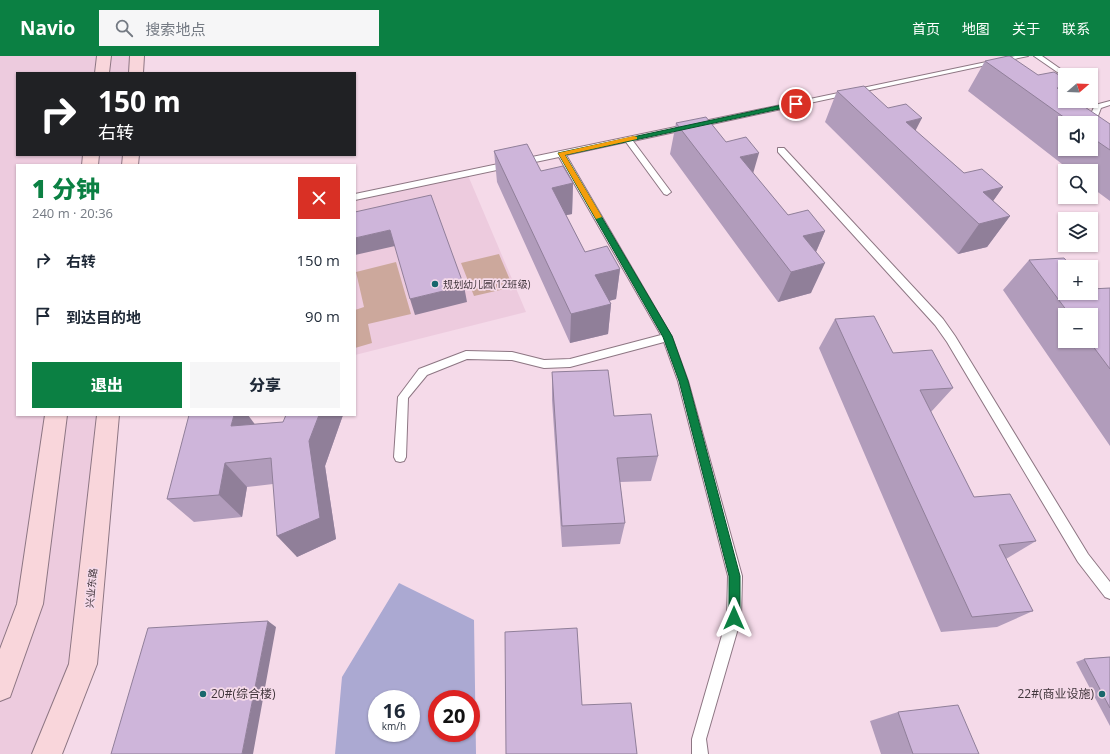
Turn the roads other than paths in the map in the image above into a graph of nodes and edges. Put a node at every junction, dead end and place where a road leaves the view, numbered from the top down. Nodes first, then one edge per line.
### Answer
1 (104, 56) edge
2 (137, 56) edge
3 (1026, 56) edge
4 (1037, 56) edge
5 (1058, 70) edge
6 (102, 72) edge
7 (136, 72) edge
8 (1110, 103) edge
9 (1110, 137) edge
10 (628, 139) junction
11 (781, 150) dead end
12 (561, 153) junction
13 (667, 192) dead end
14 (356, 197) edge
15 (668, 336) junction
16 (56, 416) edge
17 (108, 416) edge
18 (400, 457) dead end
19 (1110, 592) edge
20 (0, 687) edge
21 (48, 754) edge
22 (700, 754) edge

1 - 6 street
2 - 7 street
3 - 10 lane
4 - 5 lane
8 - 9 lane
10 - 12 lane
10 - 13 lane
11 - 19 lane
12 - 14 lane
12 - 15 lane
15 - 18 lane
15 - 22 lane
16 - 20 street
17 - 21 street, 兴业东路

